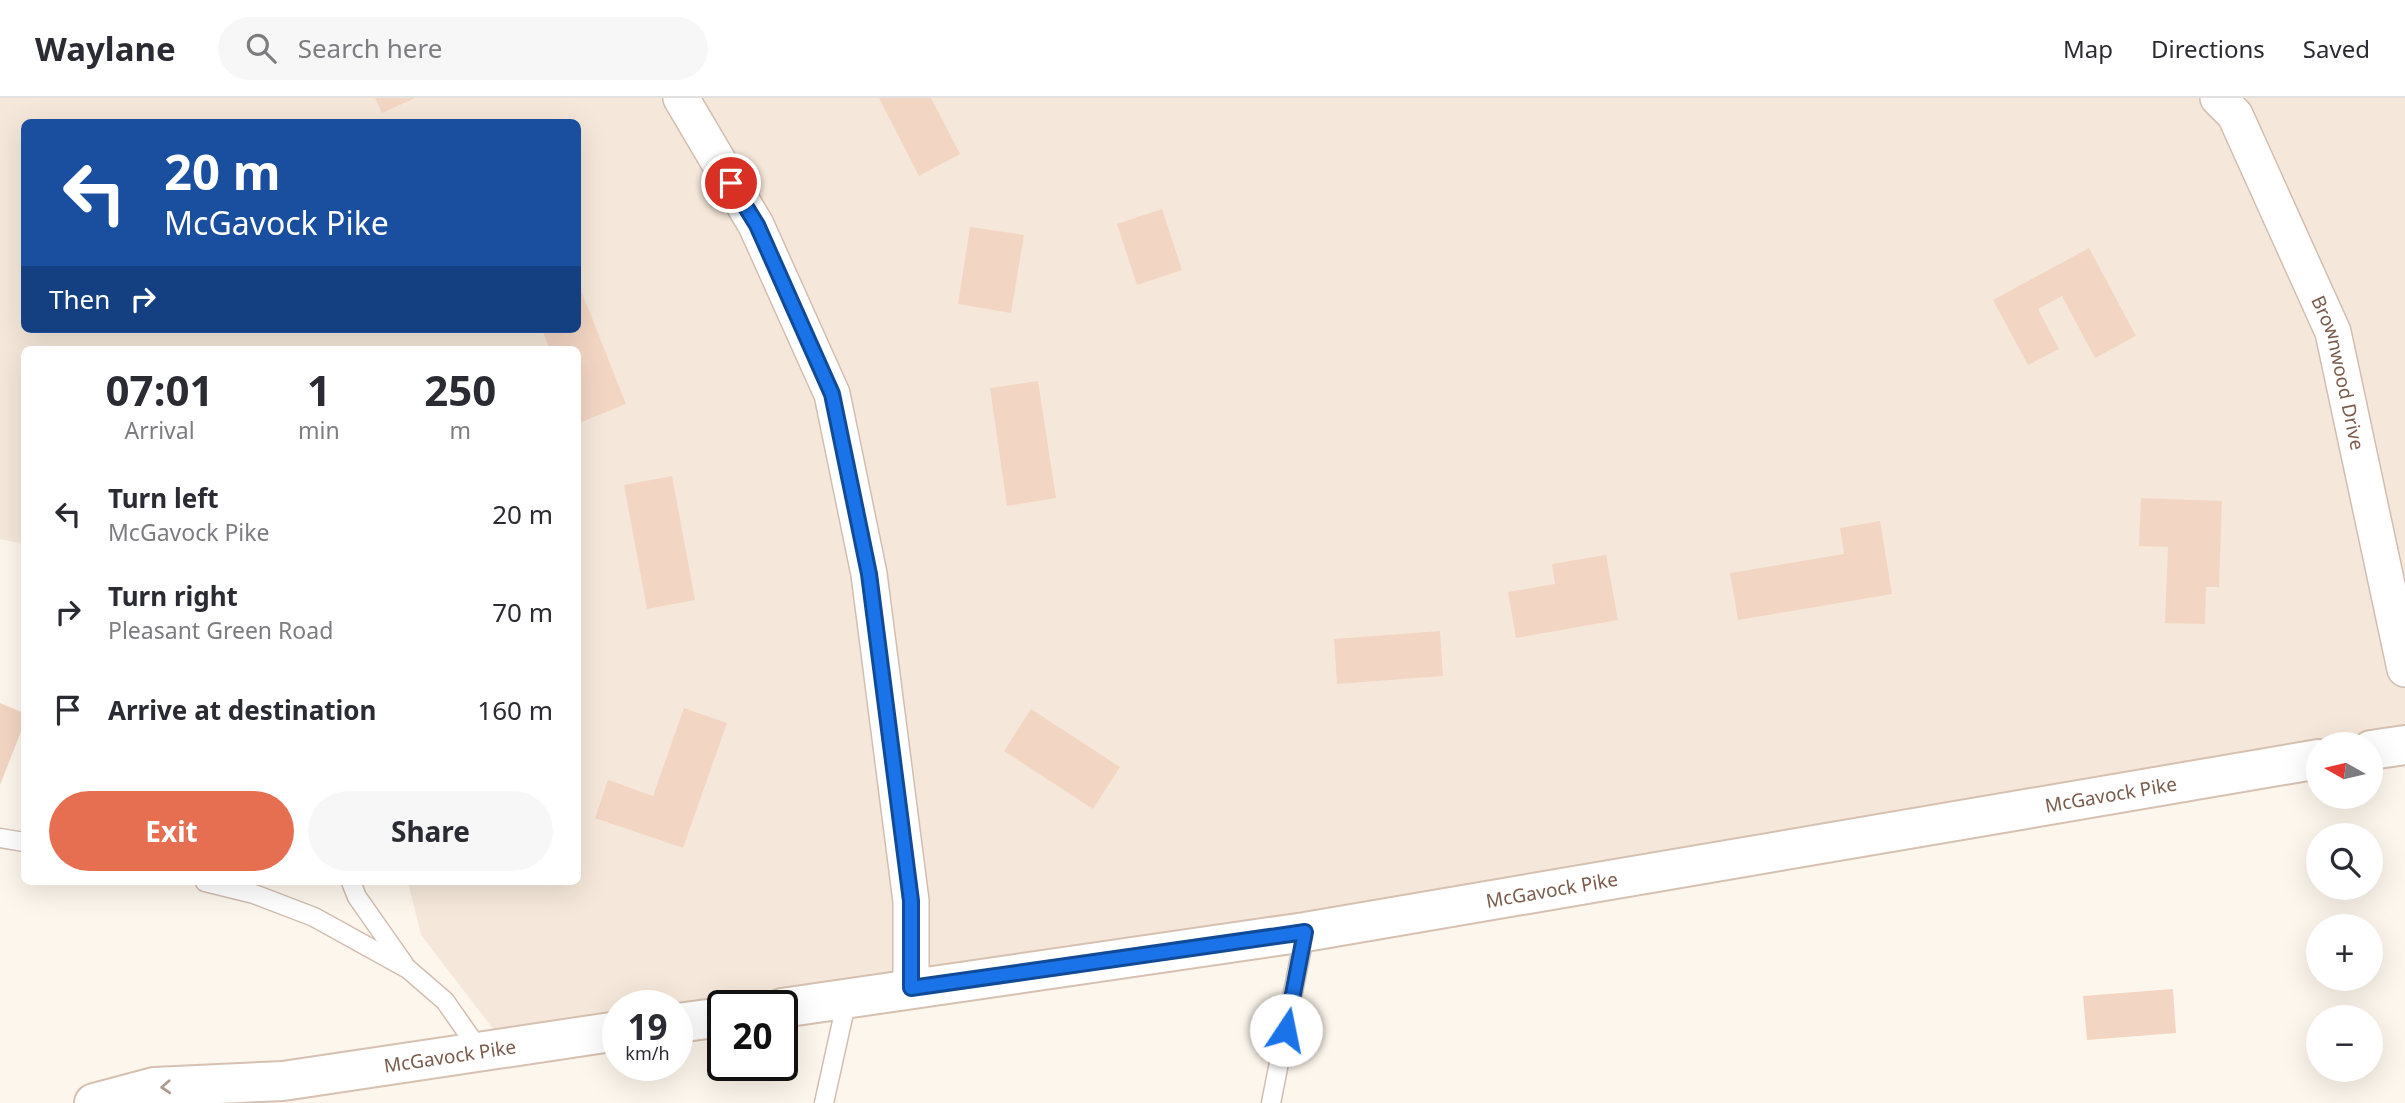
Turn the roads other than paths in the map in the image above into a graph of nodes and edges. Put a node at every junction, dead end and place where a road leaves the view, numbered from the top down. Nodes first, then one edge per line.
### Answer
1 (681, 98) edge
2 (2218, 98) edge
3 (2405, 669) edge
4 (2405, 745) edge
5 (2384, 749) edge
6 (2306, 761) edge
7 (0, 838) edge
8 (21, 842) edge
9 (217, 885) edge
10 (352, 885) edge
11 (1305, 932) junction
12 (408, 969) junction
13 (911, 988) junction
14 (847, 999) junction
15 (798, 1006) edge
16 (602, 1033) edge
17 (480, 1051) junction
18 (283, 1080) junction
19 (94, 1103) edge
20 (211, 1103) edge
21 (824, 1103) edge
22 (1271, 1103) edge

1 - 13 street
2 - 3 street, Brownwood Drive
4 - 5 main road
6 - 11 main road, McGavock Pike
7 - 8 lane
9 - 12 lane
10 - 12 lane
11 - 13 main road, McGavock Pike
11 - 22 lane
12 - 17 lane
13 - 14 main road, McGavock Pike
14 - 15 main road, McGavock Pike
14 - 21 lane
16 - 17 main road, McGavock Pike
17 - 18 main road, McGavock Pike
18 -> 19 main road, McGavock Pike
18 - 20 main road, McGavock Pike

